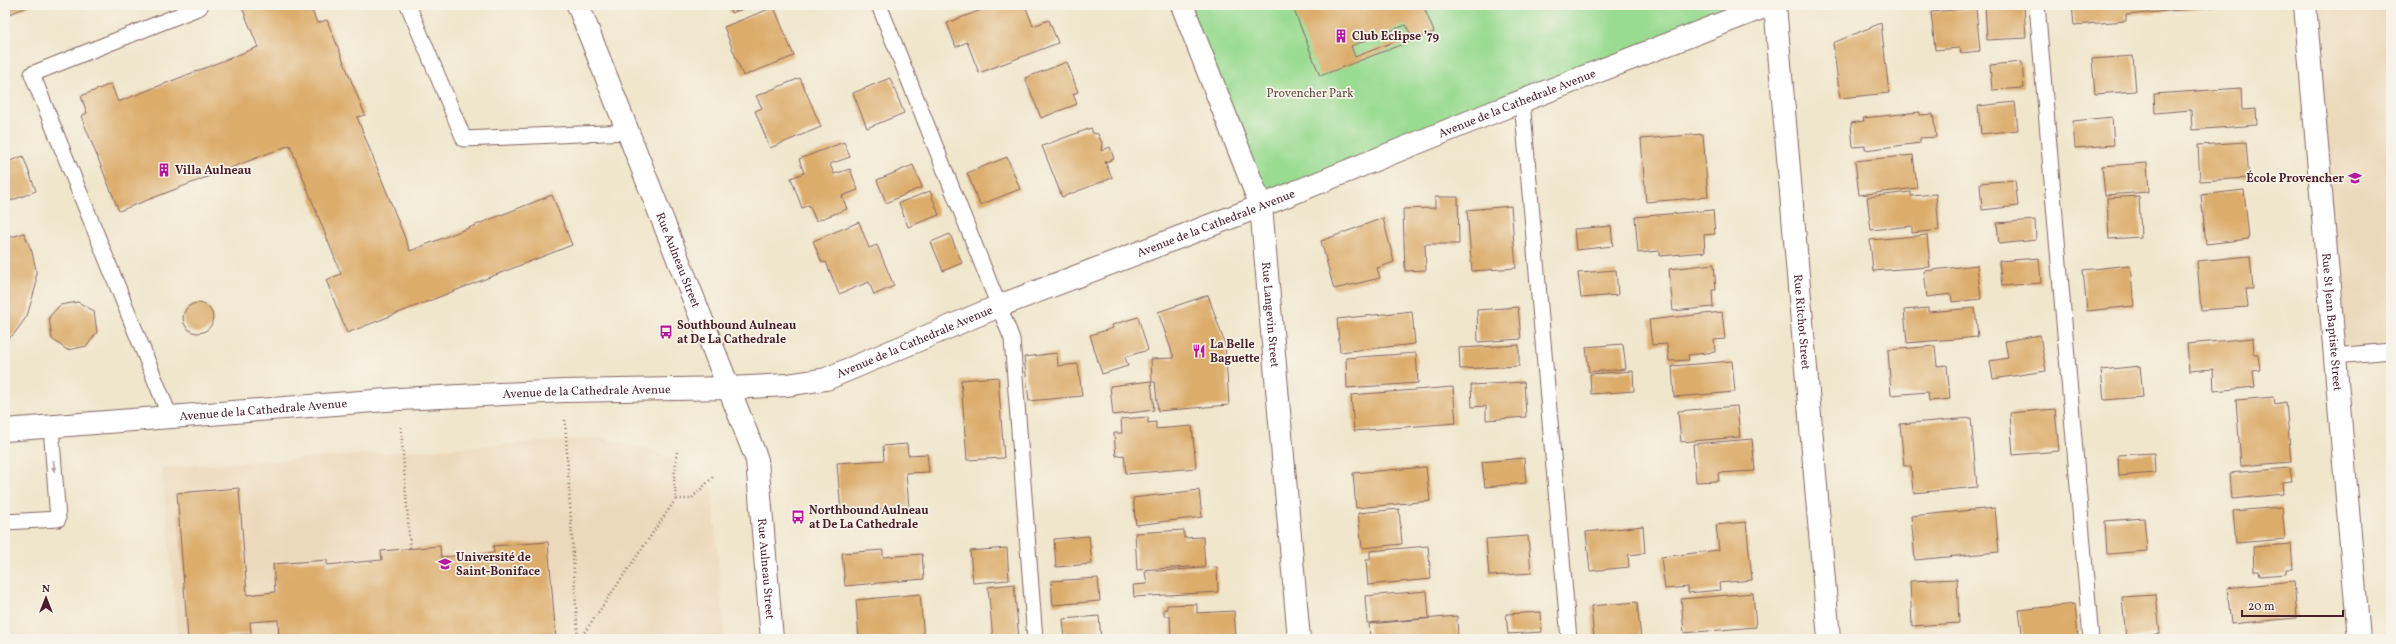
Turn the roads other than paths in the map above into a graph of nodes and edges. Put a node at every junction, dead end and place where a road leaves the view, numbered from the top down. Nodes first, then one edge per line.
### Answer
1 (408, 5) edge
2 (578, 5) edge
3 (879, 5) edge
4 (1182, 5) edge
5 (2037, 5) edge
6 (2305, 5) edge
7 (1768, 6) edge
8 (200, 7) dead end
9 (1522, 101) junction
10 (628, 132) junction
11 (1261, 206) junction
12 (999, 306) junction
13 (2391, 351) edge
14 (2335, 356) junction
15 (730, 388) junction
16 (170, 417) junction
17 (51, 427) junction
18 (5, 430) edge
19 (5, 522) edge
20 (772, 639) edge
21 (1035, 639) edge
22 (1299, 639) edge
23 (1569, 639) edge
24 (1829, 639) edge
25 (2091, 639) edge
26 (2359, 639) edge

1 - 10 lane
2 - 10 street, Rue Aulneau Street
3 - 12 lane
4 - 11 street, Rue Langevin Street
5 - 25 lane
6 - 14 street, Rue St Jean Baptiste Street
7 - 9 street, Avenue de la Cathedrale Avenue
7 - 24 street, Rue Ritchot Street
8 - 16 lane
9 - 11 street, Avenue de la Cathedrale Avenue
9 - 23 lane
10 - 15 street, Rue Aulneau Street
11 - 12 street, Avenue de la Cathedrale Avenue
11 - 22 street, Rue Langevin Street
12 - 15 street, Avenue de la Cathedrale Avenue
12 - 21 lane
13 - 14 lane
14 - 26 street, Rue St Jean Baptiste Street
15 - 16 street, Avenue de la Cathedrale Avenue
15 - 20 street, Rue Aulneau Street
16 - 17 street, Avenue de la Cathedrale Avenue
17 - 18 street, Avenue de la Cathedrale Avenue
17 -> 19 lane

